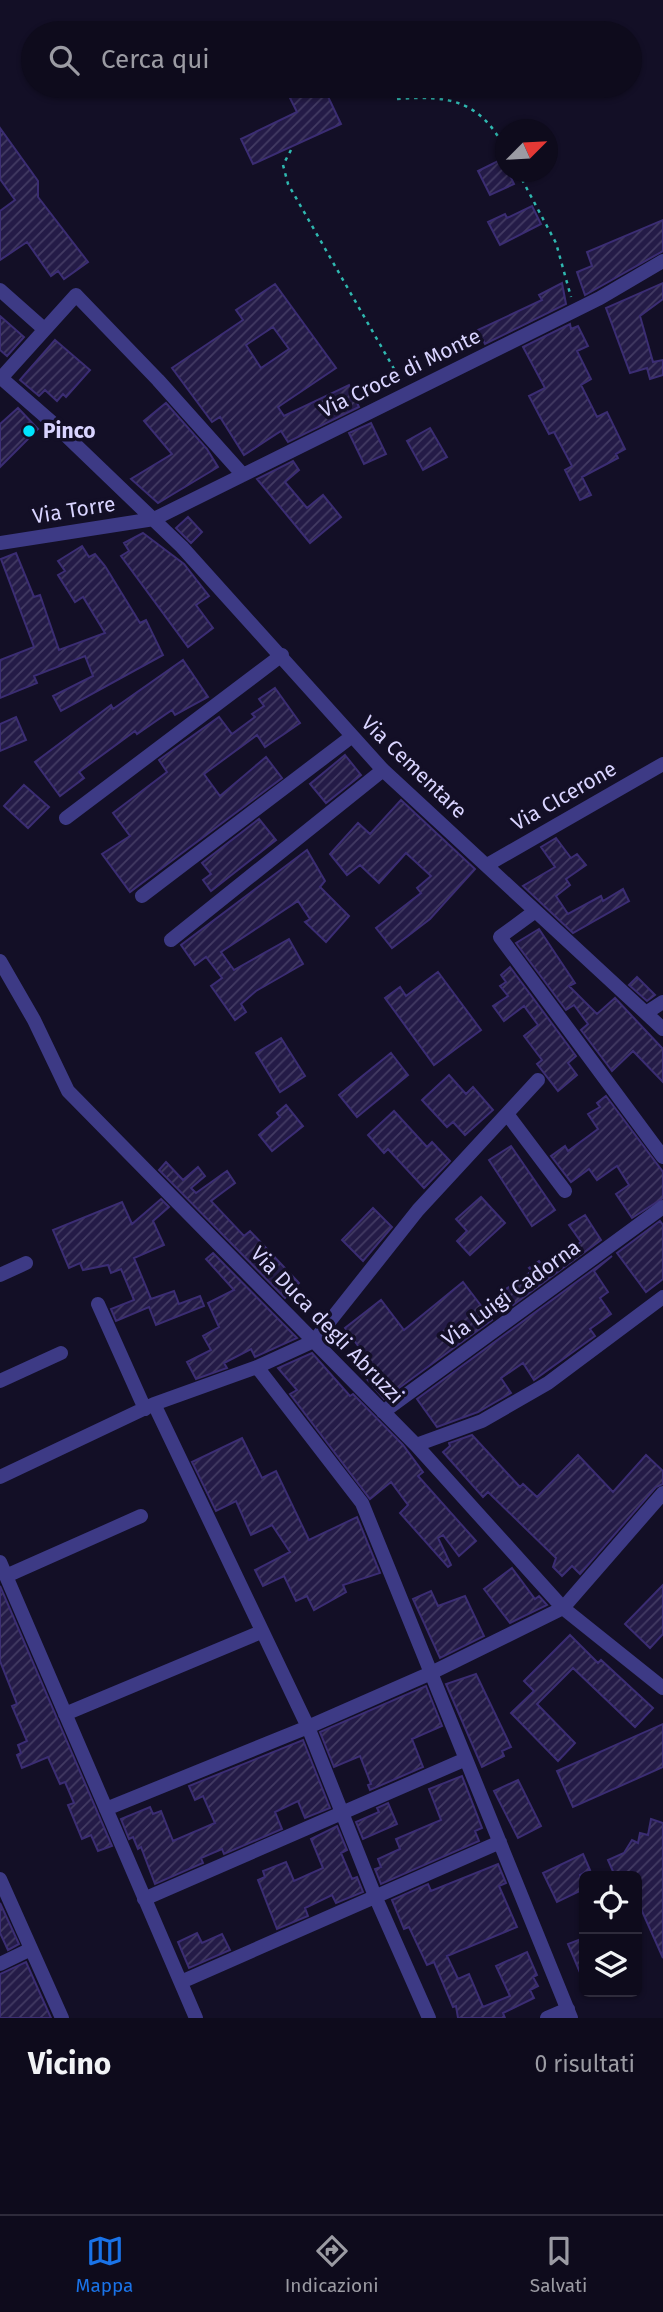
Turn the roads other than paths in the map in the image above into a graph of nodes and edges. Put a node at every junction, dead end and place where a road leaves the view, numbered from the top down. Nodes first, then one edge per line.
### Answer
1 (663, 261) edge
2 (0, 290) edge
3 (44, 328) junction
4 (1, 378) edge
5 (243, 475) junction
6 (154, 519) junction
7 (0, 543) edge
8 (282, 655) junction
9 (351, 737) junction
10 (663, 764) edge
11 (383, 770) junction
12 (66, 818) dead end
13 (487, 865) junction
14 (142, 896) dead end
15 (534, 912) junction
16 (171, 940) dead end
17 (0, 961) edge
18 (663, 1002) edge
19 (646, 1013) junction
20 (663, 1029) edge
21 (538, 1080) dead end
22 (507, 1114) junction
23 (663, 1157) edge
24 (565, 1191) dead end
25 (663, 1207) edge
26 (26, 1263) dead end
27 (0, 1275) edge
28 (663, 1297) edge
29 (98, 1304) dead end
30 (314, 1341) junction
31 (61, 1353) dead end
32 (257, 1367) junction
33 (0, 1381) edge
34 (150, 1406) junction
35 (383, 1412) junction
36 (416, 1445) junction
37 (0, 1477) edge
38 (663, 1493) edge
39 (141, 1516) dead end
40 (3, 1569) edge
41 (563, 1608) junction
42 (261, 1632) junction
43 (431, 1673) junction
44 (663, 1688) edge
45 (65, 1714) junction
46 (308, 1727) junction
47 (466, 1759) junction
48 (106, 1809) junction
49 (343, 1814) junction
50 (500, 1842) junction
51 (0, 1879) edge
52 (375, 1896) junction
53 (144, 1899) junction
54 (31, 1949) junction
55 (0, 1964) edge
56 (181, 1982) junction
57 (570, 2013) edge
58 (62, 2018) edge
59 (197, 2018) edge
60 (429, 2018) edge
61 (547, 2018) edge

1 - 5 street, Via Croce di Monte
2 - 3 street
3 - 4 street
3 - 5 street
4 - 6 street, Via Cementare
5 - 6 street, Via Croce di Monte
6 - 7 street, Via Torre
6 - 8 street, Via Cementare
8 - 9 street, Via Cementare
8 - 12 street
9 - 11 street, Via Cementare
9 - 14 street
10 - 13 street, Via CIcerone
11 - 13 street, Via Cementare
11 - 16 street
13 - 15 street, Via Cementare
15 - 19 street, Via Cementare
15 - 23 street
17 - 30 street, Via Duca degli Abruzzi
18 - 19 street
19 - 20 street, Via Cementare
21 - 22 street
22 - 24 street
22 - 30 street
25 - 35 street, Via Luigi Cadorna
26 - 27 street
28 - 36 street
29 - 34 street
30 - 32 street
30 - 35 street, Via Duca degli Abruzzi
31 - 33 street
32 - 34 street
32 - 43 street
34 - 37 street
34 - 42 street
35 - 36 street, Via Duca degli Abruzzi
36 - 41 street, Via Duca degli Abruzzi
38 - 41 street
39 - 40 street
40 - 45 street
41 - 43 street
41 - 44 street, Via Duca degli Abruzzi
42 - 45 street
42 - 46 street
43 - 46 street
43 - 47 street
45 - 48 street
46 - 48 street
46 - 49 street
47 - 49 street
47 - 50 street
48 - 53 street
49 - 52 street
49 - 53 street
50 - 52 street
50 - 57 street
51 - 54 street
52 - 56 street
52 - 60 street
53 - 56 street
54 - 55 street
54 - 58 street
56 - 59 street
57 - 61 street

